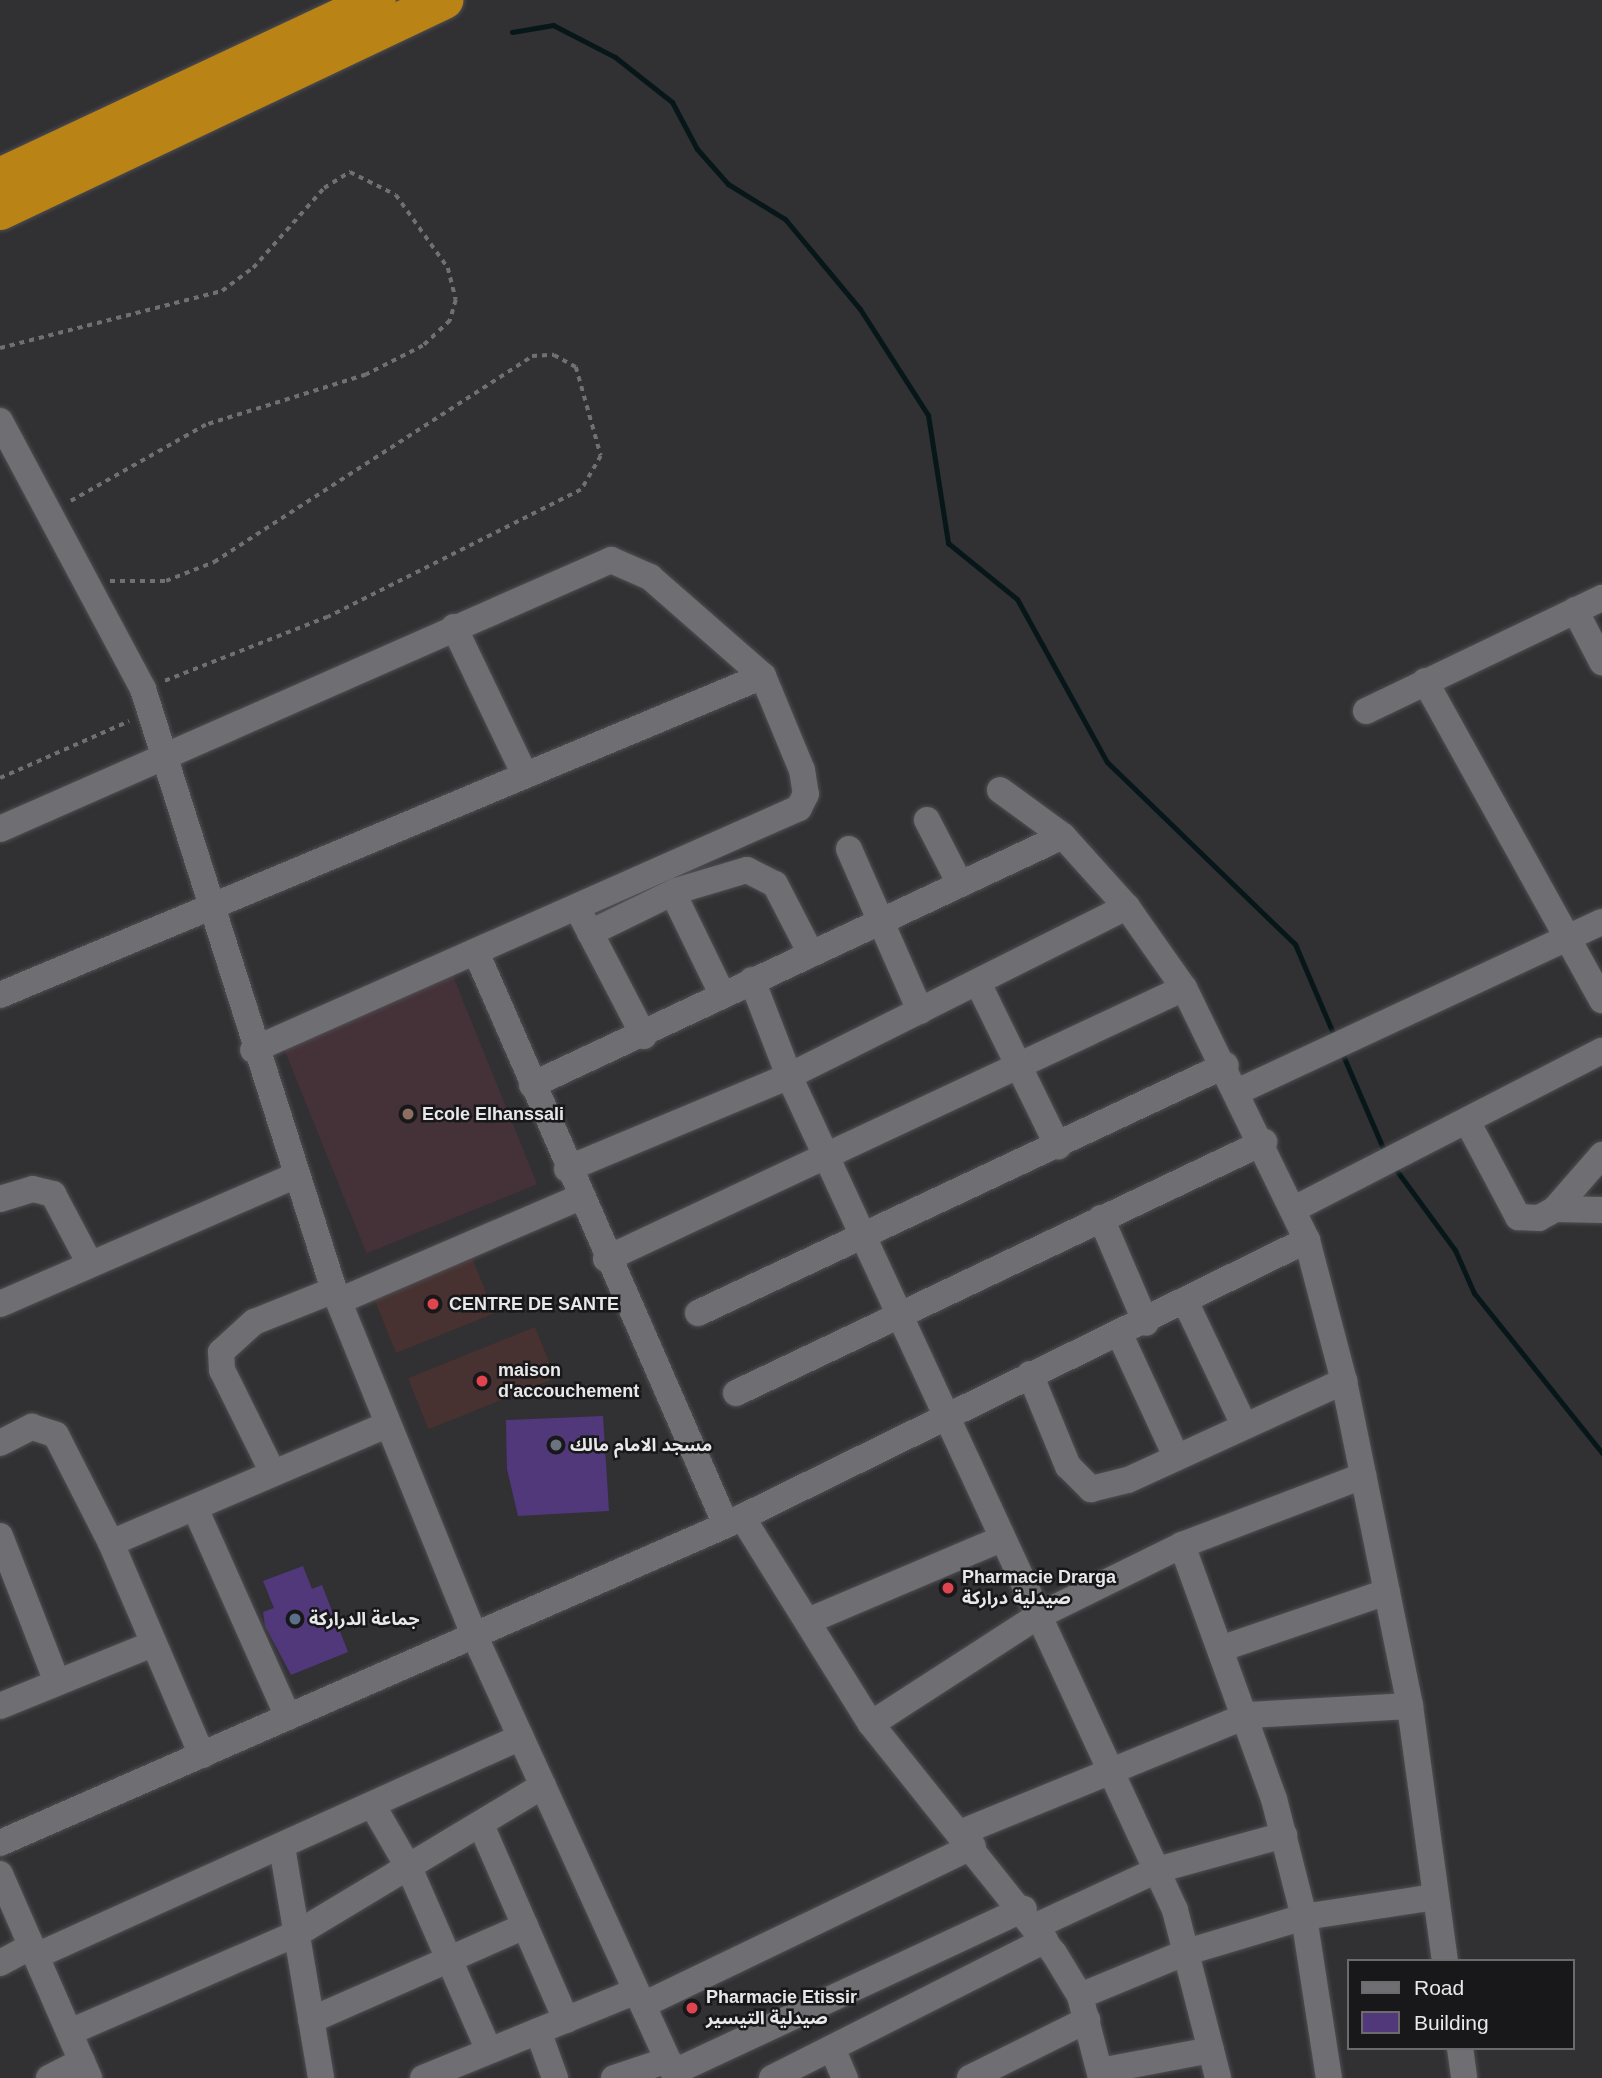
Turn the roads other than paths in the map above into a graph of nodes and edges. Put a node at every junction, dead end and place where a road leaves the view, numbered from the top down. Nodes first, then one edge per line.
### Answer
1 (377, 0) edge
2 (444, 0) edge
3 (0, 177) edge
4 (0, 211) edge
5 (0, 421) edge
6 (1602, 598) edge
7 (1575, 610) junction
8 (454, 627) junction
9 (1602, 662) edge
10 (762, 676) junction
11 (1425, 681) junction
12 (1366, 710) dead end
13 (167, 756) junction
14 (525, 775) junction
15 (999, 790) dead end
16 (927, 820) dead end
17 (0, 829) edge
18 (1063, 836) junction
19 (849, 849) dead end
20 (960, 884) junction
21 (673, 893) junction
22 (212, 906) junction
23 (1127, 907) junction
24 (577, 908) junction
25 (883, 921) junction
26 (1602, 922) edge
27 (590, 933) junction
28 (1566, 939) junction
29 (810, 950) junction
30 (476, 952) junction
31 (752, 980) junction
32 (978, 983) junction
33 (1184, 988) junction
34 (722, 994) junction
35 (0, 995) edge
36 (1602, 1000) edge
37 (920, 1011) junction
38 (643, 1036) junction
39 (253, 1049) junction
40 (1602, 1051) edge
41 (1226, 1065) junction
42 (1018, 1067) junction
43 (789, 1076) junction
44 (532, 1085) junction
45 (1239, 1091) junction
46 (1466, 1121) junction
47 (1264, 1142) junction
48 (1058, 1146) junction
49 (1602, 1154) edge
50 (828, 1155) junction
51 (567, 1169) junction
52 (295, 1176) junction
53 (580, 1197) junction
54 (0, 1199) edge
55 (1294, 1209) junction
56 (1555, 1209) junction
57 (1602, 1210) edge
58 (1101, 1218) junction
59 (864, 1236) junction
60 (1307, 1240) junction
61 (606, 1259) junction
62 (90, 1264) junction
63 (336, 1296) junction
64 (1186, 1303) junction
65 (0, 1304) edge
66 (898, 1311) junction
67 (698, 1313) dead end
68 (1146, 1323) junction
69 (1120, 1335) junction
70 (1030, 1374) junction
71 (1343, 1381) junction
72 (736, 1392) dead end
73 (947, 1412) junction
74 (386, 1425) junction
75 (1244, 1425) junction
76 (0, 1443) edge
77 (1176, 1456) junction
78 (273, 1473) junction
79 (1363, 1476) junction
80 (195, 1508) junction
81 (734, 1521) junction
82 (1001, 1539) junction
83 (111, 1543) junction
84 (1182, 1545) junction
85 (3, 1550) edge
86 (1387, 1592) junction
87 (1038, 1616) junction
88 (808, 1621) junction
89 (476, 1639) junction
90 (153, 1644) junction
91 (1223, 1648) junction
92 (57, 1682) junction
93 (0, 1706) edge
94 (1409, 1706) junction
95 (1248, 1715) junction
96 (288, 1717) junction
97 (872, 1724) junction
98 (521, 1737) junction
99 (202, 1755) junction
100 (1110, 1771) junction
101 (543, 1786) junction
102 (373, 1806) junction
103 (481, 1825) junction
104 (1284, 1835) junction
105 (968, 1839) junction
106 (0, 1843) edge
107 (282, 1847) junction
108 (410, 1870) junction
109 (1157, 1870) junction
110 (0, 1874) edge
111 (1434, 1897) junction
112 (1304, 1917) junction
113 (1035, 1925) junction
114 (525, 1926) junction
115 (298, 1933) junction
116 (34, 1951) junction
117 (1187, 1952) junction
118 (1445, 1959) edge
119 (448, 1961) junction
120 (0, 1963) edge
121 (640, 1998) junction
122 (1084, 2008) junction
123 (312, 2020) junction
124 (566, 2020) junction
125 (70, 2032) junction
126 (538, 2032) junction
127 (832, 2048) junction
128 (1211, 2050) junction
129 (1460, 2050) edge
130 (489, 2051) junction
131 (86, 2070) edge
132 (673, 2070) edge
133 (1101, 2074) edge
134 (49, 2078) edge
135 (321, 2078) edge
136 (423, 2078) edge
137 (555, 2078) edge
138 (614, 2078) edge
139 (772, 2078) edge
140 (845, 2078) edge
141 (970, 2078) edge
142 (1218, 2078) edge
143 (1329, 2078) edge
144 (1465, 2078) edge

1 - 3 highway
2 - 4 highway
5 - 13 street
6 - 7 street
7 - 9 street
7 - 11 street
8 - 10 street
8 - 13 street
8 - 14 street
10 - 14 street
10 - 24 street
11 - 12 street
11 - 28 street
13 - 17 street
13 - 22 street
14 - 22 street
15 - 18 street
16 - 20 street
18 - 20 street
18 - 23 street
19 - 25 street
20 - 25 street
21 - 27 street
21 - 29 street
21 - 34 street
22 - 35 street
22 - 39 street
23 - 32 street
23 - 33 street
24 - 27 street
24 - 30 street
25 - 29 street
25 - 37 street
26 - 28 street
27 - 38 street
28 - 36 street
28 - 45 street
29 - 31 street
30 - 39 street
30 - 44 street
31 - 34 street
31 - 43 street
32 - 37 street
32 - 42 street
33 - 41 street
33 - 42 street
34 - 38 street
37 - 43 street
38 - 44 street
39 - 52 street
40 - 46 street
41 - 45 street
41 - 48 street
42 - 48 street
42 - 50 street
43 - 50 street
43 - 51 street
44 - 51 street
45 - 47 street
46 - 55 street
46 - 56 street
47 - 55 street
47 - 58 street
48 - 59 street
49 - 56 street
50 - 59 street
50 - 61 street
51 - 53 street
52 - 62 street
52 - 63 street
53 - 61 street
53 - 63 street
54 - 62 street
55 - 60 street
56 - 57 street
58 - 66 street
58 - 68 street
59 - 66 street
59 - 67 street
60 - 64 street
60 - 71 street
61 - 81 street
62 - 65 street
63 - 74 street
63 - 78 street
64 - 68 street
64 - 75 street
66 - 72 street
66 - 73 street
68 - 69 street
69 - 70 street
69 - 77 street
70 - 73 street
70 - 77 street
71 - 75 street
71 - 79 street
73 - 81 street
73 - 82 street
74 - 78 street
74 - 89 street
75 - 77 street
76 - 83 street
78 - 80 street
79 - 84 street
79 - 86 street
80 - 83 street
80 - 96 street
81 - 88 street
81 - 89 street
82 - 87 street
82 - 88 street
83 - 90 street
84 - 87 street
84 - 91 street
85 - 92 street
86 - 91 street
86 - 94 street
87 - 97 street
87 - 100 street
88 - 97 street
89 - 96 street
89 - 98 street
90 - 92 street
90 - 99 street
91 - 95 street
92 - 93 street
94 - 95 street
94 - 111 street
95 - 100 street
95 - 104 street
96 - 99 street
97 - 105 street
98 - 101 street
98 - 102 street
99 - 106 street
100 - 105 street
100 - 109 street
101 - 103 street
101 - 121 street
102 - 107 street
102 - 108 street
103 - 108 street
103 - 114 street
104 - 109 street
104 - 112 street
105 - 113 street
105 - 121 street
107 - 115 street
107 - 116 street
108 - 115 street
108 - 119 street
109 - 113 street
109 - 117 street
110 - 116 street
111 - 112 street
111 - 118 street
112 - 117 street
112 - 143 street
113 - 122 street
113 - 127 street
113 - 132 street
114 - 119 street
114 - 124 street
115 - 123 street
115 - 125 street
116 - 120 street
116 - 125 street
117 - 122 street
117 - 128 street
119 - 123 street
119 - 130 street
121 - 124 street
121 - 132 street
122 - 133 street
122 - 141 street
123 - 135 street
124 - 126 street
125 - 131 street
126 - 130 street
126 - 137 street
127 - 139 street
127 - 140 street
128 - 133 street
128 - 142 street
129 - 144 street
130 - 136 street
131 - 134 street
132 - 138 street

